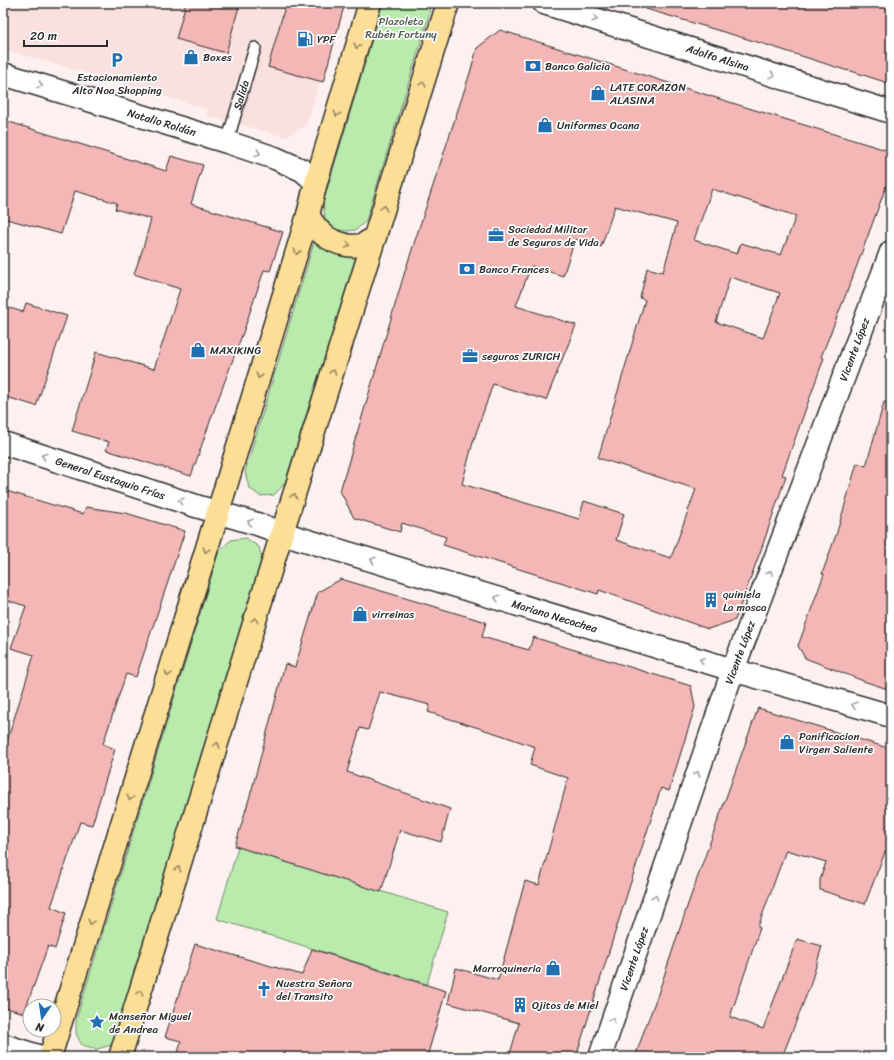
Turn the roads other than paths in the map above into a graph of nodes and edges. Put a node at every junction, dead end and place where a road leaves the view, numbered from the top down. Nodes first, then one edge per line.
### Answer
1 (370, 3) edge
2 (448, 3) edge
3 (544, 3) edge
4 (255, 48) dead end
5 (3, 74) edge
6 (891, 112) edge
7 (226, 142) junction
8 (316, 182) junction
9 (308, 214) junction
10 (375, 237) junction
11 (891, 252) edge
12 (3, 443) edge
13 (218, 512) junction
14 (282, 533) junction
15 (733, 670) junction
16 (891, 716) edge
17 (3, 1045) edge
18 (41, 1057) edge
19 (50, 1057) edge
20 (120, 1057) edge
21 (600, 1057) edge

1 -> 8 main road
10 -> 2 main road
3 -> 6 street, Adolfo Alsina
4 - 7 lane, Salida
5 -> 7 street, Natalio Roldán
7 -> 8 street, Natalio Roldán
8 - 9 main road
9 -> 10 main road
9 -> 13 main road
14 -> 10 main road
15 -> 11 street, Vicente López
13 -> 12 street, General Eustaquio Frías
14 -> 13 street, Mariano Necochea
13 -> 19 main road
15 -> 14 street, Mariano Necochea
20 -> 14 main road
16 -> 15 street, Mariano Necochea
21 -> 15 street, Vicente López
17 - 18 street

